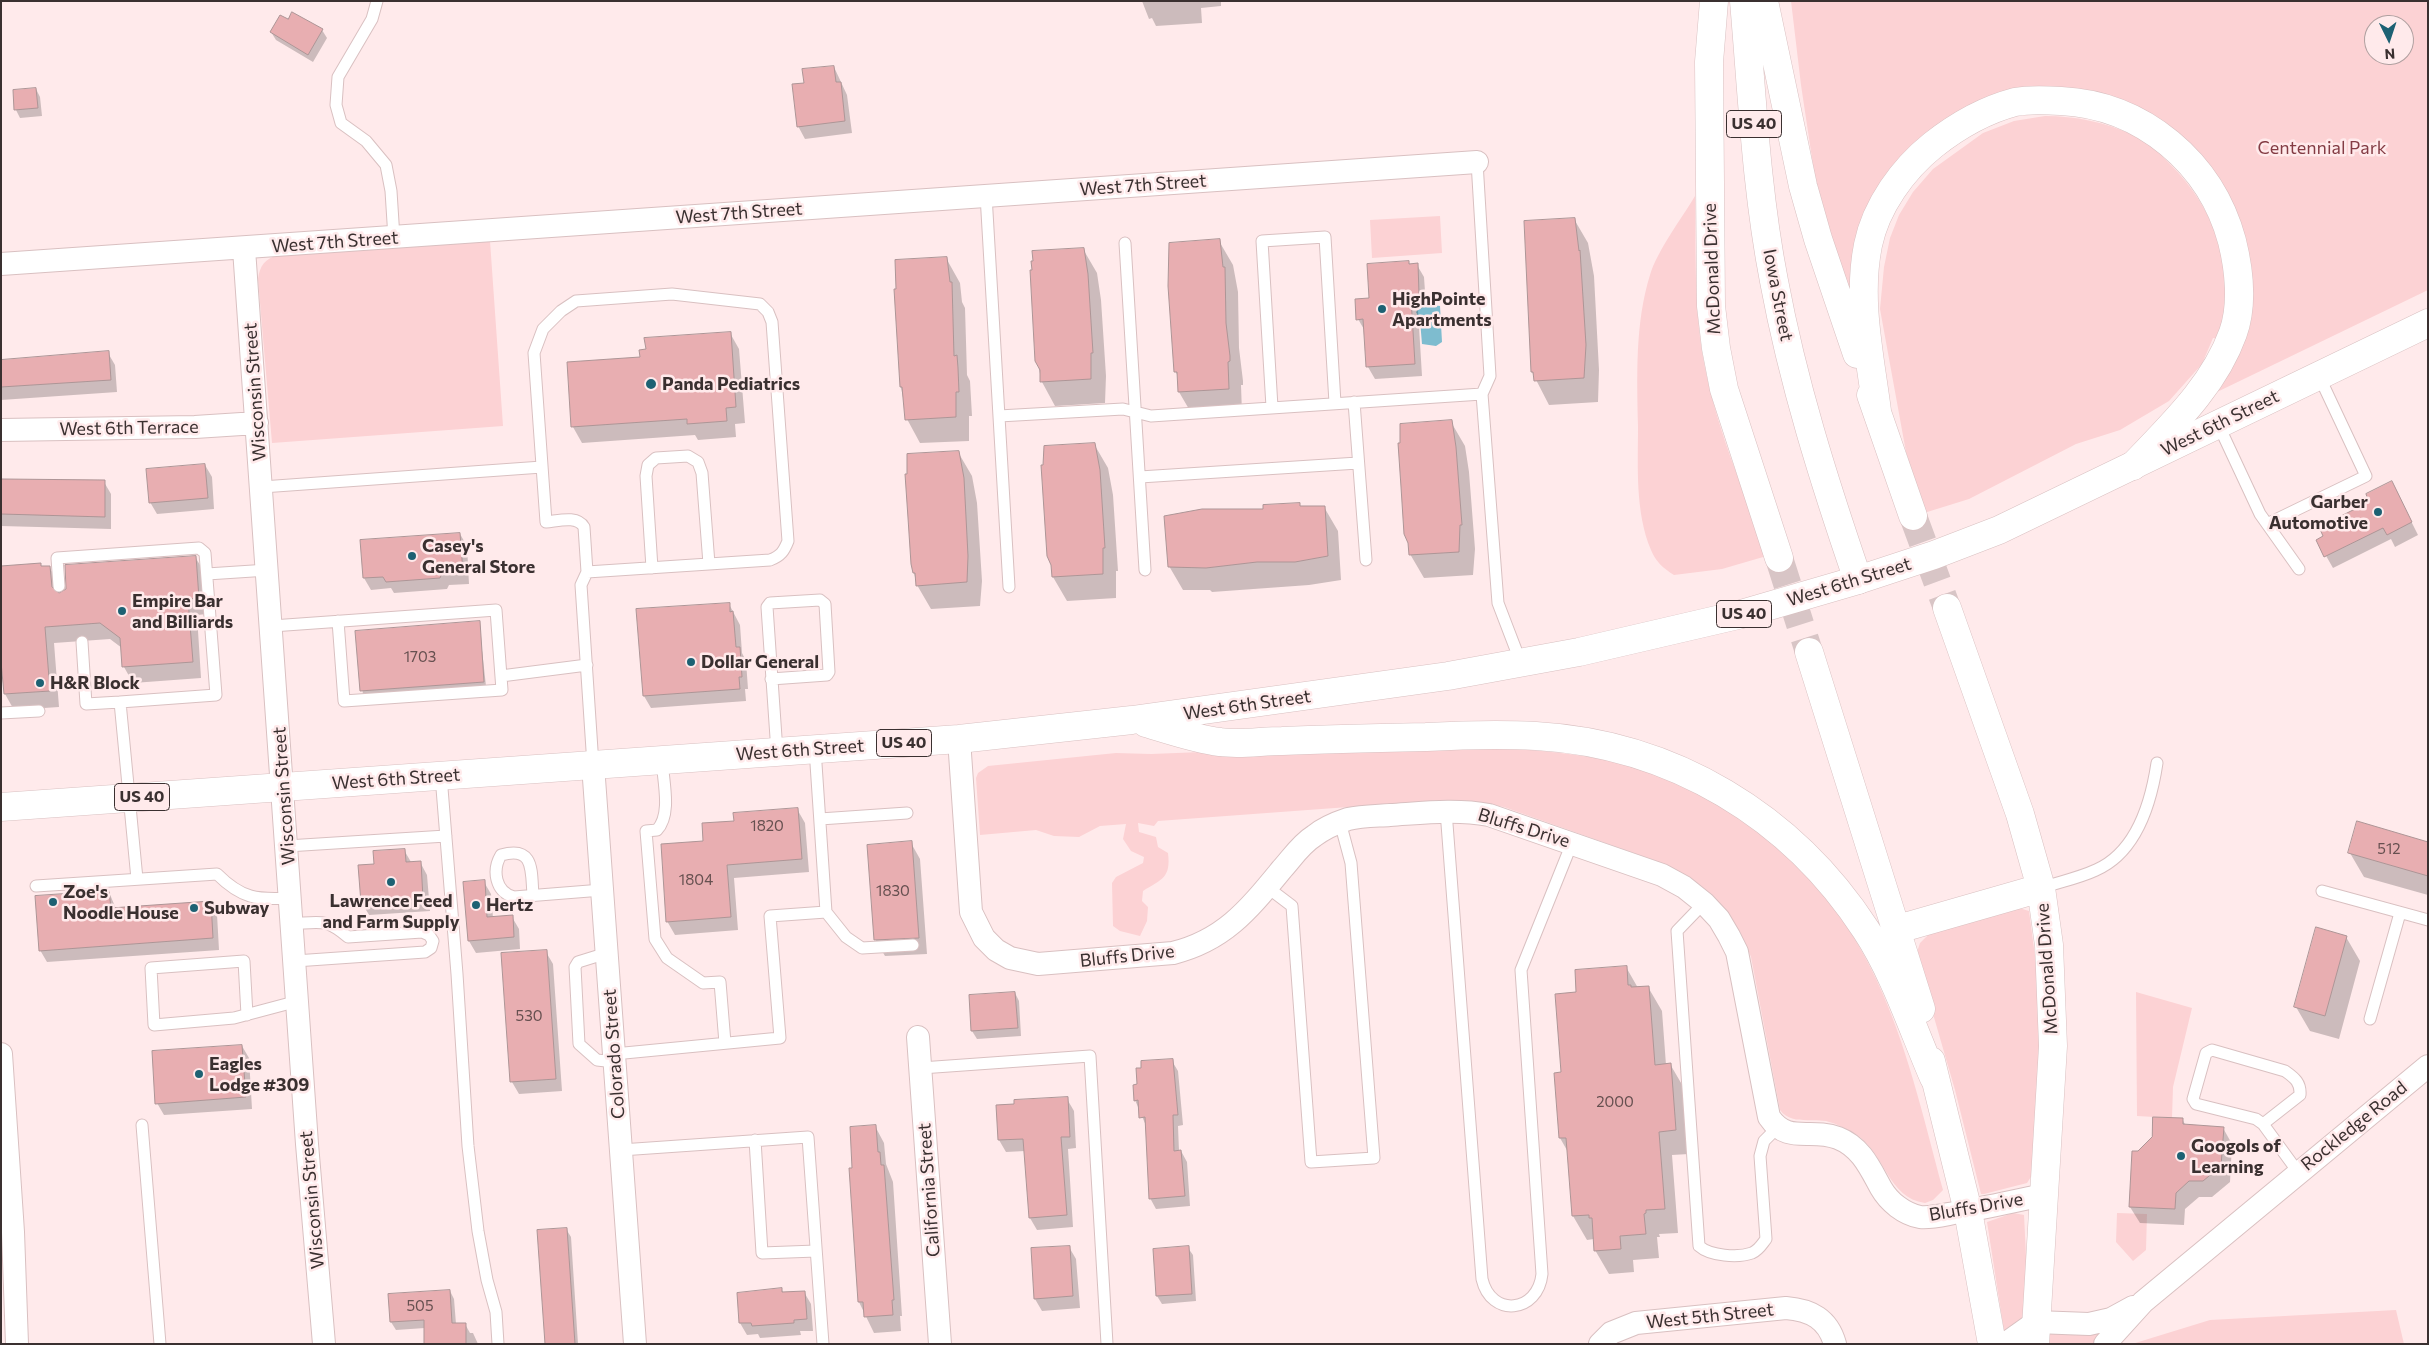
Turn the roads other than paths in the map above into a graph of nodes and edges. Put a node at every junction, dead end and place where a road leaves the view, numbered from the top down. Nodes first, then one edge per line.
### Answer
1 (377, 1) edge
2 (1714, 1) edge
3 (1744, 1) edge
4 (1764, 1) edge
5 (1477, 162) joint
6 (986, 196) junction
7 (394, 238) junction
8 (1125, 243) dead end
9 (244, 249) junction
10 (1, 264) edge
11 (2428, 323) edge
12 (2318, 374) junction
13 (1482, 394) junction
14 (1354, 402) junction
15 (1335, 403) junction
16 (1272, 407) junction
17 (1877, 411) junction
18 (1136, 412) junction
19 (999, 416) junction
20 (257, 423) junction
21 (2218, 424) junction
22 (1, 430) edge
23 (1358, 463) junction
24 (2133, 466) junction
25 (542, 467) junction
26 (1140, 477) junction
27 (262, 487) junction
28 (1913, 516) tunnel mouth
29 (2267, 524) junction
30 (1779, 558) tunnel mouth
31 (1366, 560) dead end
32 (709, 564) junction
33 (652, 568) junction
34 (2299, 569) dead end
35 (268, 570) junction
36 (1145, 570) dead end
37 (587, 572) junction
38 (207, 574) junction
39 (1858, 580) junction
40 (59, 586) dead end
41 (1009, 587) dead end
42 (1947, 608) tunnel mouth
43 (338, 621) junction
44 (272, 626) junction
45 (82, 642) dead end
46 (1809, 652) tunnel mouth
47 (1521, 663) junction
48 (587, 664) junction
49 (501, 676) junction
50 (771, 679) junction
51 (120, 702) junction
52 (39, 711) dead end
53 (1, 713) edge
54 (1132, 720) junction
55 (959, 739) junction
56 (815, 749) junction
57 (777, 752) junction
58 (662, 760) junction
59 (2157, 763) dead end
60 (593, 765) junction
61 (441, 776) junction
62 (283, 787) junction
63 (129, 798) junction
64 (1, 807) edge
65 (1446, 811) junction
66 (907, 814) dead end
67 (820, 819) junction
68 (1340, 822) junction
69 (446, 836) junction
70 (1572, 843) junction
71 (287, 846) junction
72 (137, 879) junction
73 (36, 886) dead end
74 (1268, 887) junction
75 (2041, 888) junction
76 (602, 890) junction
77 (2322, 891) dead end
78 (533, 895) dead end
79 (291, 898) junction
80 (1704, 903) junction
81 (826, 912) junction
82 (2400, 913) junction
83 (2428, 920) edge
84 (292, 924) junction
85 (1898, 929) junction
86 (913, 945) dead end
87 (607, 953) junction
88 (295, 961) junction
89 (298, 1001) junction
90 (247, 1015) junction
91 (2370, 1019) dead end
92 (918, 1037) dead end
93 (725, 1043) junction
94 (1, 1054) edge
95 (614, 1058) junction
96 (2428, 1066) edge
97 (921, 1068) junction
98 (1934, 1078) junction
99 (2263, 1124) junction
100 (142, 1126) dead end
101 (1777, 1128) junction
102 (755, 1140) junction
103 (621, 1150) junction
104 (2298, 1172) junction
105 (6, 1178) edge
106 (2044, 1195) junction
107 (1968, 1211) junction
108 (816, 1251) junction
109 (2143, 1302) junction
110 (2036, 1333) edge
111 (17, 1344) edge
112 (160, 1344) edge
113 (324, 1344) edge
114 (498, 1344) edge
115 (635, 1344) edge
116 (823, 1344) edge
117 (940, 1344) edge
118 (1108, 1344) edge
119 (1600, 1344) edge
120 (1835, 1344) edge
121 (1992, 1344) edge
122 (2005, 1344) edge
123 (2105, 1344) edge

1 - 7 lane
2 - 30 main road, McDonald Drive
3 - 39 main road, Iowa Street / US 40
4 - 17 main road
5 - 6 street, West 7th Street
5 - 13 lane
6 - 7 street, West 7th Street
6 - 19 lane
7 - 9 street, West 7th Street
8 - 18 lane
9 - 10 street, West 7th Street
9 - 20 street, Wisconsin Street
11 - 12 main road, West 6th Street
12 - 21 main road, West 6th Street
12 - 29 lane
13 - 14 lane
13 - 47 lane
14 - 15 lane
14 - 23 lane
15 - 16 lane
15 - 16 lane
16 - 18 lane
17 - 24 main road
17 - 28 main road
18 - 19 lane
18 - 26 lane
19 - 41 lane
20 - 22 street, West 6th Terrace
20 - 27 street, Wisconsin Street
21 - 24 main road, West 6th Street
21 - 29 lane
23 - 26 lane
23 - 31 lane
24 - 39 main road, West 6th Street
25 - 27 lane
25 - 32 lane
25 - 37 lane
26 - 36 lane
27 - 35 street, Wisconsin Street
29 - 34 lane
32 - 33 lane
32 - 33 lane
33 - 37 lane
35 - 38 lane
35 - 44 street, Wisconsin Street
37 - 48 lane
38 - 40 lane
38 - 51 lane
39 - 47 main road, West 6th Street / US 40
42 - 75 main road, McDonald Drive
43 - 44 lane
43 - 49 lane
43 - 49 lane
44 - 62 street, Wisconsin Street
45 - 51 lane
46 - 85 main road
47 - 54 main road, West 6th Street / US 40
48 - 49 lane
48 - 60 lane
50 - 50 lane
50 - 57 lane
51 - 63 lane
52 - 53 lane
54 - 55 main road, West 6th Street / US 40
54 - 98 main road
55 - 56 main road, West 6th Street / US 40
55 - 74 street, Bluffs Drive
56 - 57 main road, West 6th Street / US 40
56 - 67 lane
57 - 58 main road, West 6th Street / US 40
58 - 60 main road, West 6th Street / US 40
58 - 93 lane
59 - 75 lane
60 - 61 main road, West 6th Street / US 40
60 - 76 street, Colorado Street
61 - 62 main road, West 6th Street / US 40
61 - 69 lane
62 - 63 main road, West 6th Street / US 40
62 - 71 street, Wisconsin Street
63 - 64 main road, West 6th Street / US 40
63 - 72 lane
65 - 68 street, Bluffs Drive
65 - 70 street, Bluffs Drive
65 - 70 lane
66 - 67 lane
67 - 81 lane
68 - 74 street, Bluffs Drive
68 - 74 lane
69 - 71 lane
69 - 114 lane
70 - 80 street, Bluffs Drive
71 - 79 street, Wisconsin Street
72 - 73 lane
72 - 79 lane
75 - 85 main road
75 - 106 main road, McDonald Drive
76 - 78 lane
76 - 87 street, Colorado Street
77 - 82 lane
79 - 84 street, Wisconsin Street
80 - 101 street, Bluffs Drive
80 - 101 lane
81 - 86 lane
81 - 93 lane
82 - 83 lane
82 - 91 lane
84 - 88 street, Wisconsin Street
84 - 88 lane
85 - 98 main road
87 - 95 street, Colorado Street
87 - 95 lane
88 - 89 street, Wisconsin Street
89 - 90 lane
89 - 113 street, Wisconsin Street
90 - 90 lane
92 - 97 street, California Street
93 - 95 lane
94 - 105 street
95 - 103 street, Colorado Street
96 - 104 street, Rockledge Road
97 - 117 street, California Street
97 - 118 lane
98 - 107 main road
99 - 99 lane
99 - 104 lane
100 - 112 lane
101 - 107 street, Bluffs Drive
102 - 103 lane
102 - 108 lane
102 - 108 lane
103 - 115 street, Colorado Street
104 - 109 street, Rockledge Road
105 - 111 street
106 - 107 street, Bluffs Drive
106 - 110 main road, McDonald Drive
107 - 121 main road
108 - 116 lane
109 - 110 street
109 - 123 street
110 - 122 street
119 - 120 street, West 5th Street

